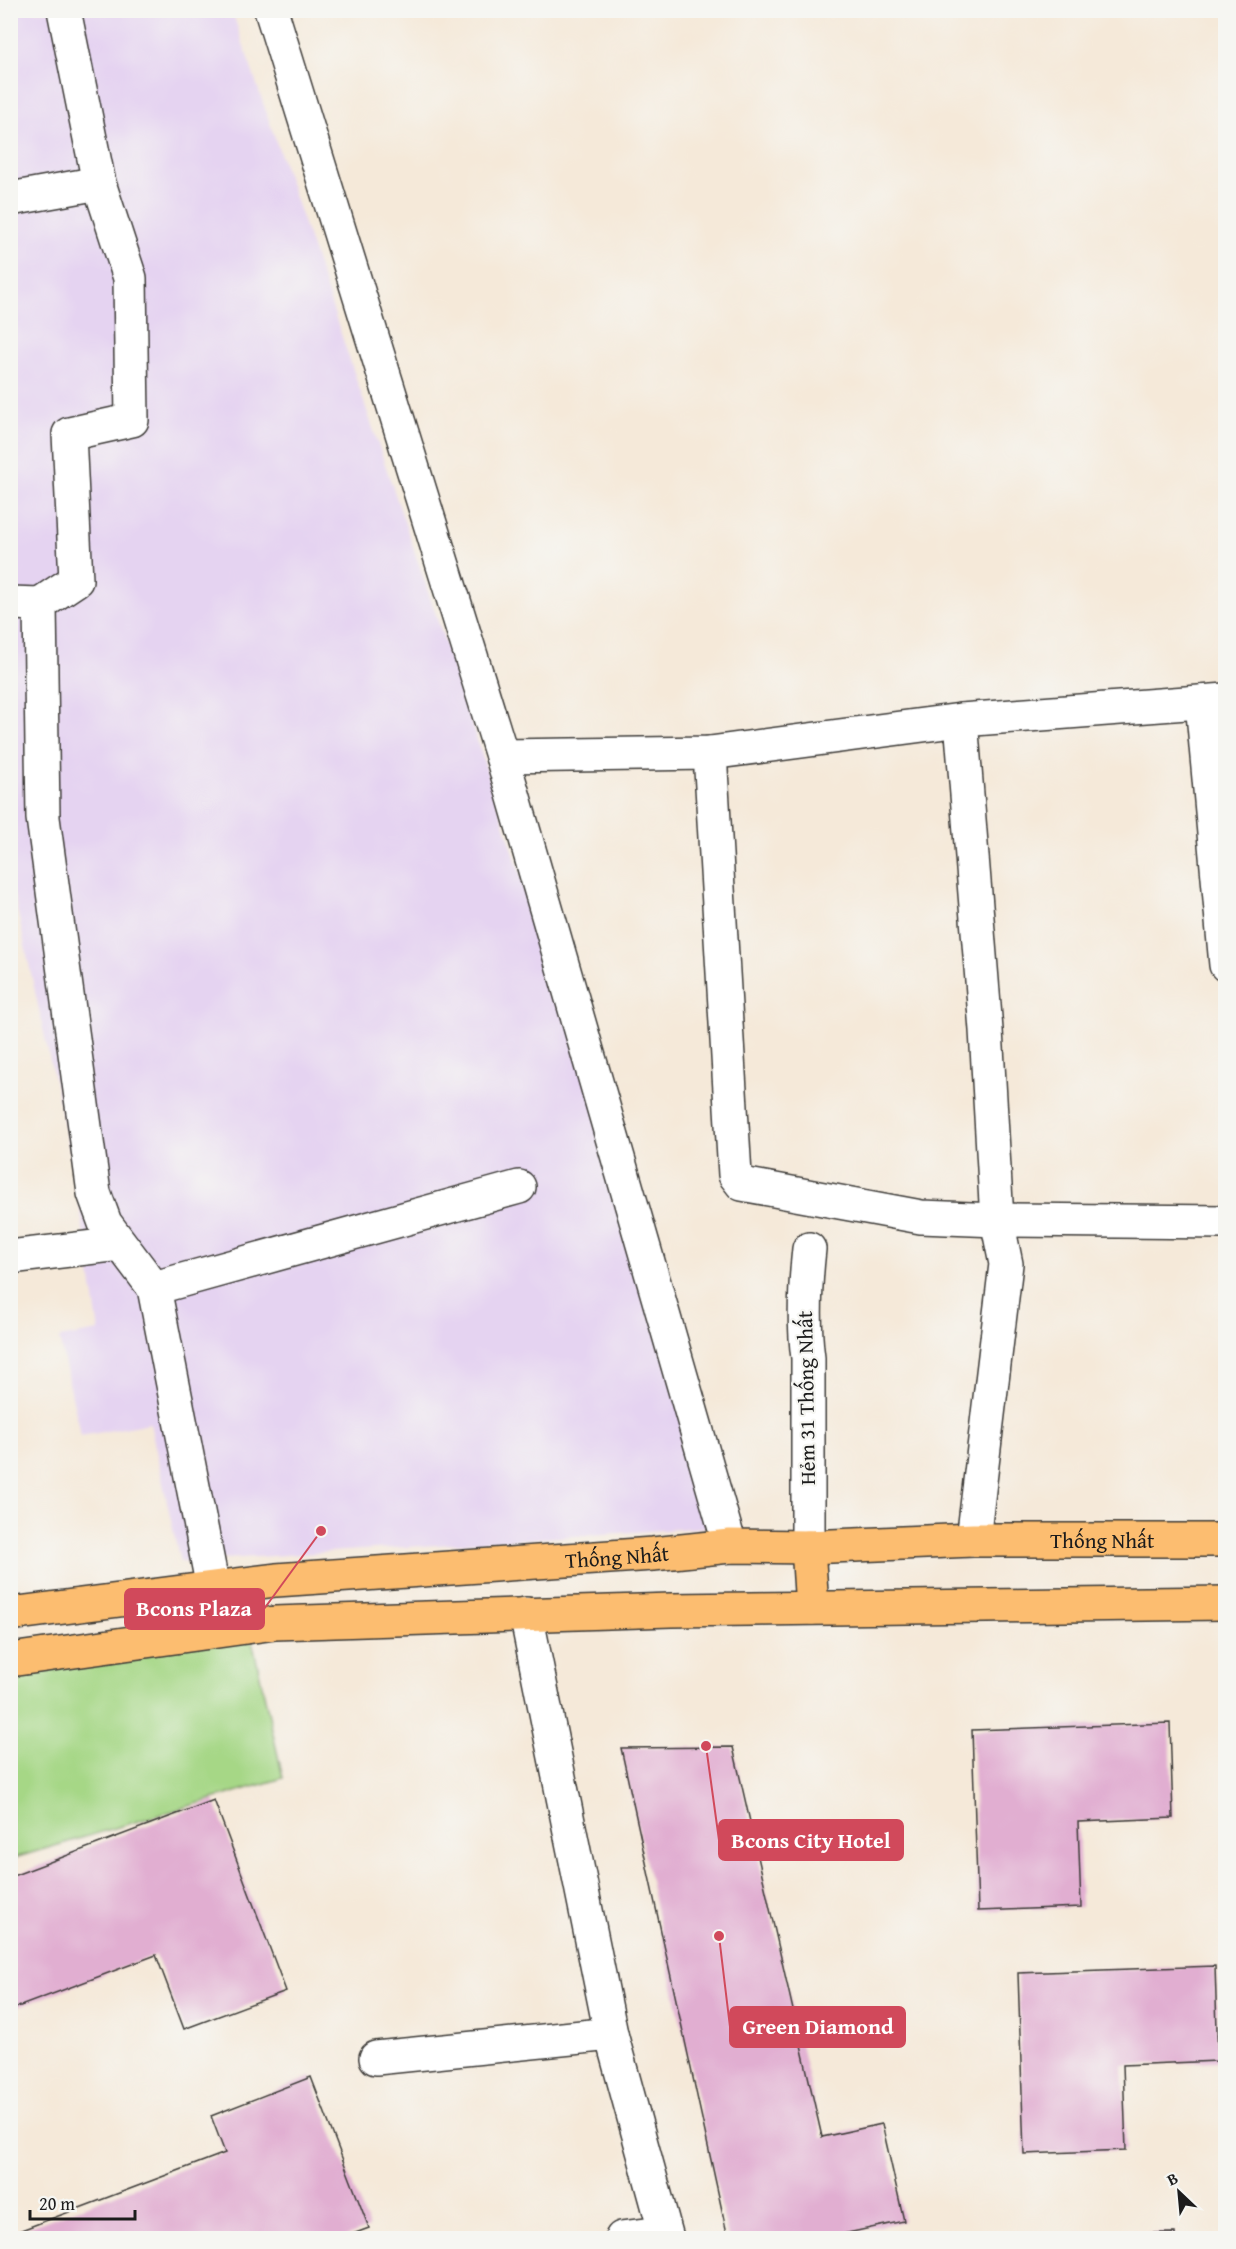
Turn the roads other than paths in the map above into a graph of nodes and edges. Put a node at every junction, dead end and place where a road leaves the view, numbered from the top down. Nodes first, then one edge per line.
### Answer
1 (64, 10) edge
2 (271, 10) edge
3 (99, 183) junction
4 (10, 199) edge
5 (25, 604) edge
6 (1214, 701) edge
7 (961, 720) junction
8 (710, 753) junction
9 (502, 756) junction
10 (1226, 965) edge
11 (519, 1187) dead end
12 (997, 1220) junction
13 (1226, 1222) edge
14 (120, 1244) junction
15 (808, 1249) dead end
16 (10, 1257) edge
17 (154, 1288) junction
18 (973, 1540) junction
19 (1226, 1540) edge
20 (730, 1546) junction
21 (808, 1547) junction
22 (213, 1588) junction
23 (1226, 1603) edge
24 (812, 1608) junction
25 (10, 1614) edge
26 (526, 1614) junction
27 (10, 1660) edge
28 (611, 2034) junction
29 (376, 2058) dead end
30 (666, 2236) edge
31 (622, 2238) edge

1 - 3 street
2 - 9 street
3 - 4 street
3 - 5 street
5 - 14 street
6 - 7 street
6 - 10 street
7 - 8 street
7 - 12 street
8 - 9 street
8 - 12 street
9 - 20 street
11 - 17 street
12 - 13 street
12 - 18 street
14 - 16 street
14 - 17 street
15 - 21 street, Hẻm 31 Thống Nhất
17 - 22 street
18 - 19 main road, Thống Nhất
18 - 21 main road, Thống Nhất
20 - 21 main road, Thống Nhất
20 - 22 main road, Thống Nhất
21 - 24 main road
22 - 25 main road, Thống Nhất
23 - 24 main road
24 - 26 main road
26 - 27 main road
26 - 28 street
28 - 29 street
28 - 30 street
30 - 31 street

